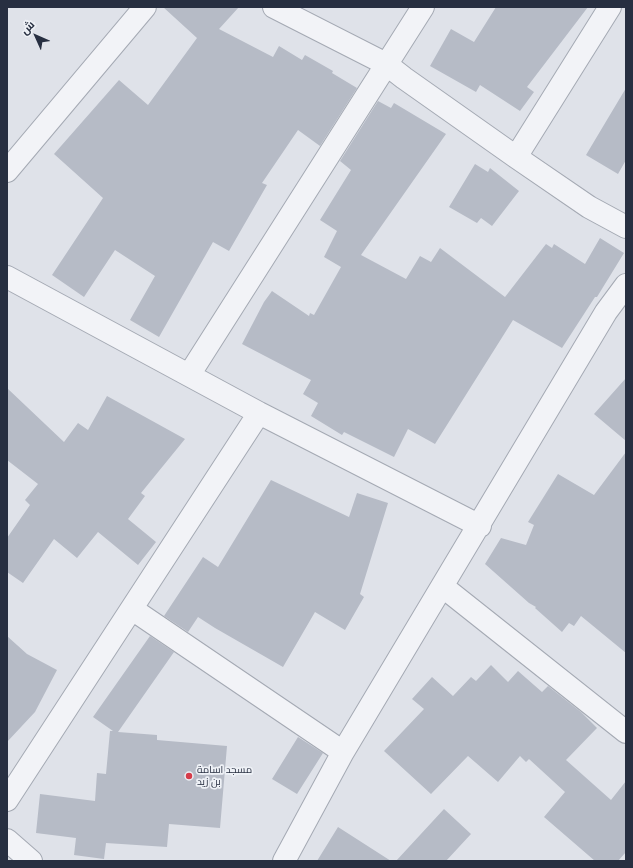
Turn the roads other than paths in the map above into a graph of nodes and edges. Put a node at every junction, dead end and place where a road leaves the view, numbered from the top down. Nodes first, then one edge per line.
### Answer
1 (145, 7) edge
2 (274, 7) edge
3 (423, 7) edge
4 (610, 7) edge
5 (386, 64) junction
6 (516, 157) junction
7 (7, 171) edge
8 (626, 227) edge
9 (7, 277) edge
10 (626, 285) edge
11 (189, 375) junction
12 (259, 413) junction
13 (480, 526) junction
14 (442, 586) junction
15 (132, 609) junction
16 (626, 731) edge
17 (343, 752) junction
18 (7, 800) edge
19 (7, 840) edge
20 (31, 861) edge
21 (284, 861) edge

1 - 7 street
2 - 5 street
3 - 5 street
4 - 6 street
5 - 6 street
5 - 11 street
6 - 8 street
9 - 11 street
10 - 13 street
11 - 12 street
12 - 13 street
12 - 15 street
13 - 14 street
14 - 16 street
14 - 17 street
15 - 17 street
15 - 18 street
17 - 21 street
19 - 20 street

